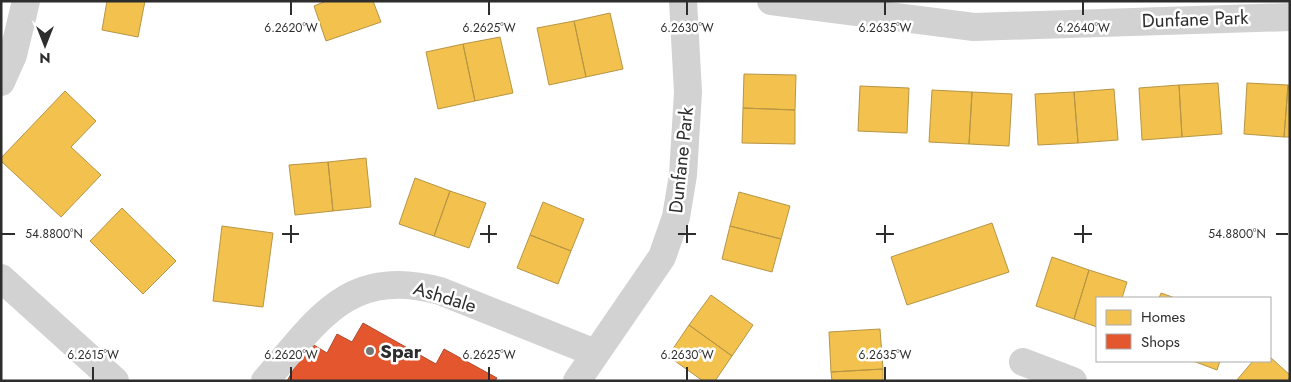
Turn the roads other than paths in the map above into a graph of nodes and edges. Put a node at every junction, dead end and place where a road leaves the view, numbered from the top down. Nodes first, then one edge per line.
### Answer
1 (26, 1) edge
2 (684, 1) edge
3 (771, 1) edge
4 (1290, 17) edge
5 (1, 82) edge
6 (1, 278) edge
7 (595, 354) junction
8 (1023, 362) dead end
9 (114, 381) edge
10 (265, 381) edge
11 (578, 381) edge
12 (1073, 381) edge

1 - 5 street
2 - 7 street, Dunfane Park
3 - 4 street, Dunfane Park
6 - 9 street
7 - 10 street, Ashdale
7 - 11 street, Dunfane Park
8 - 12 street

